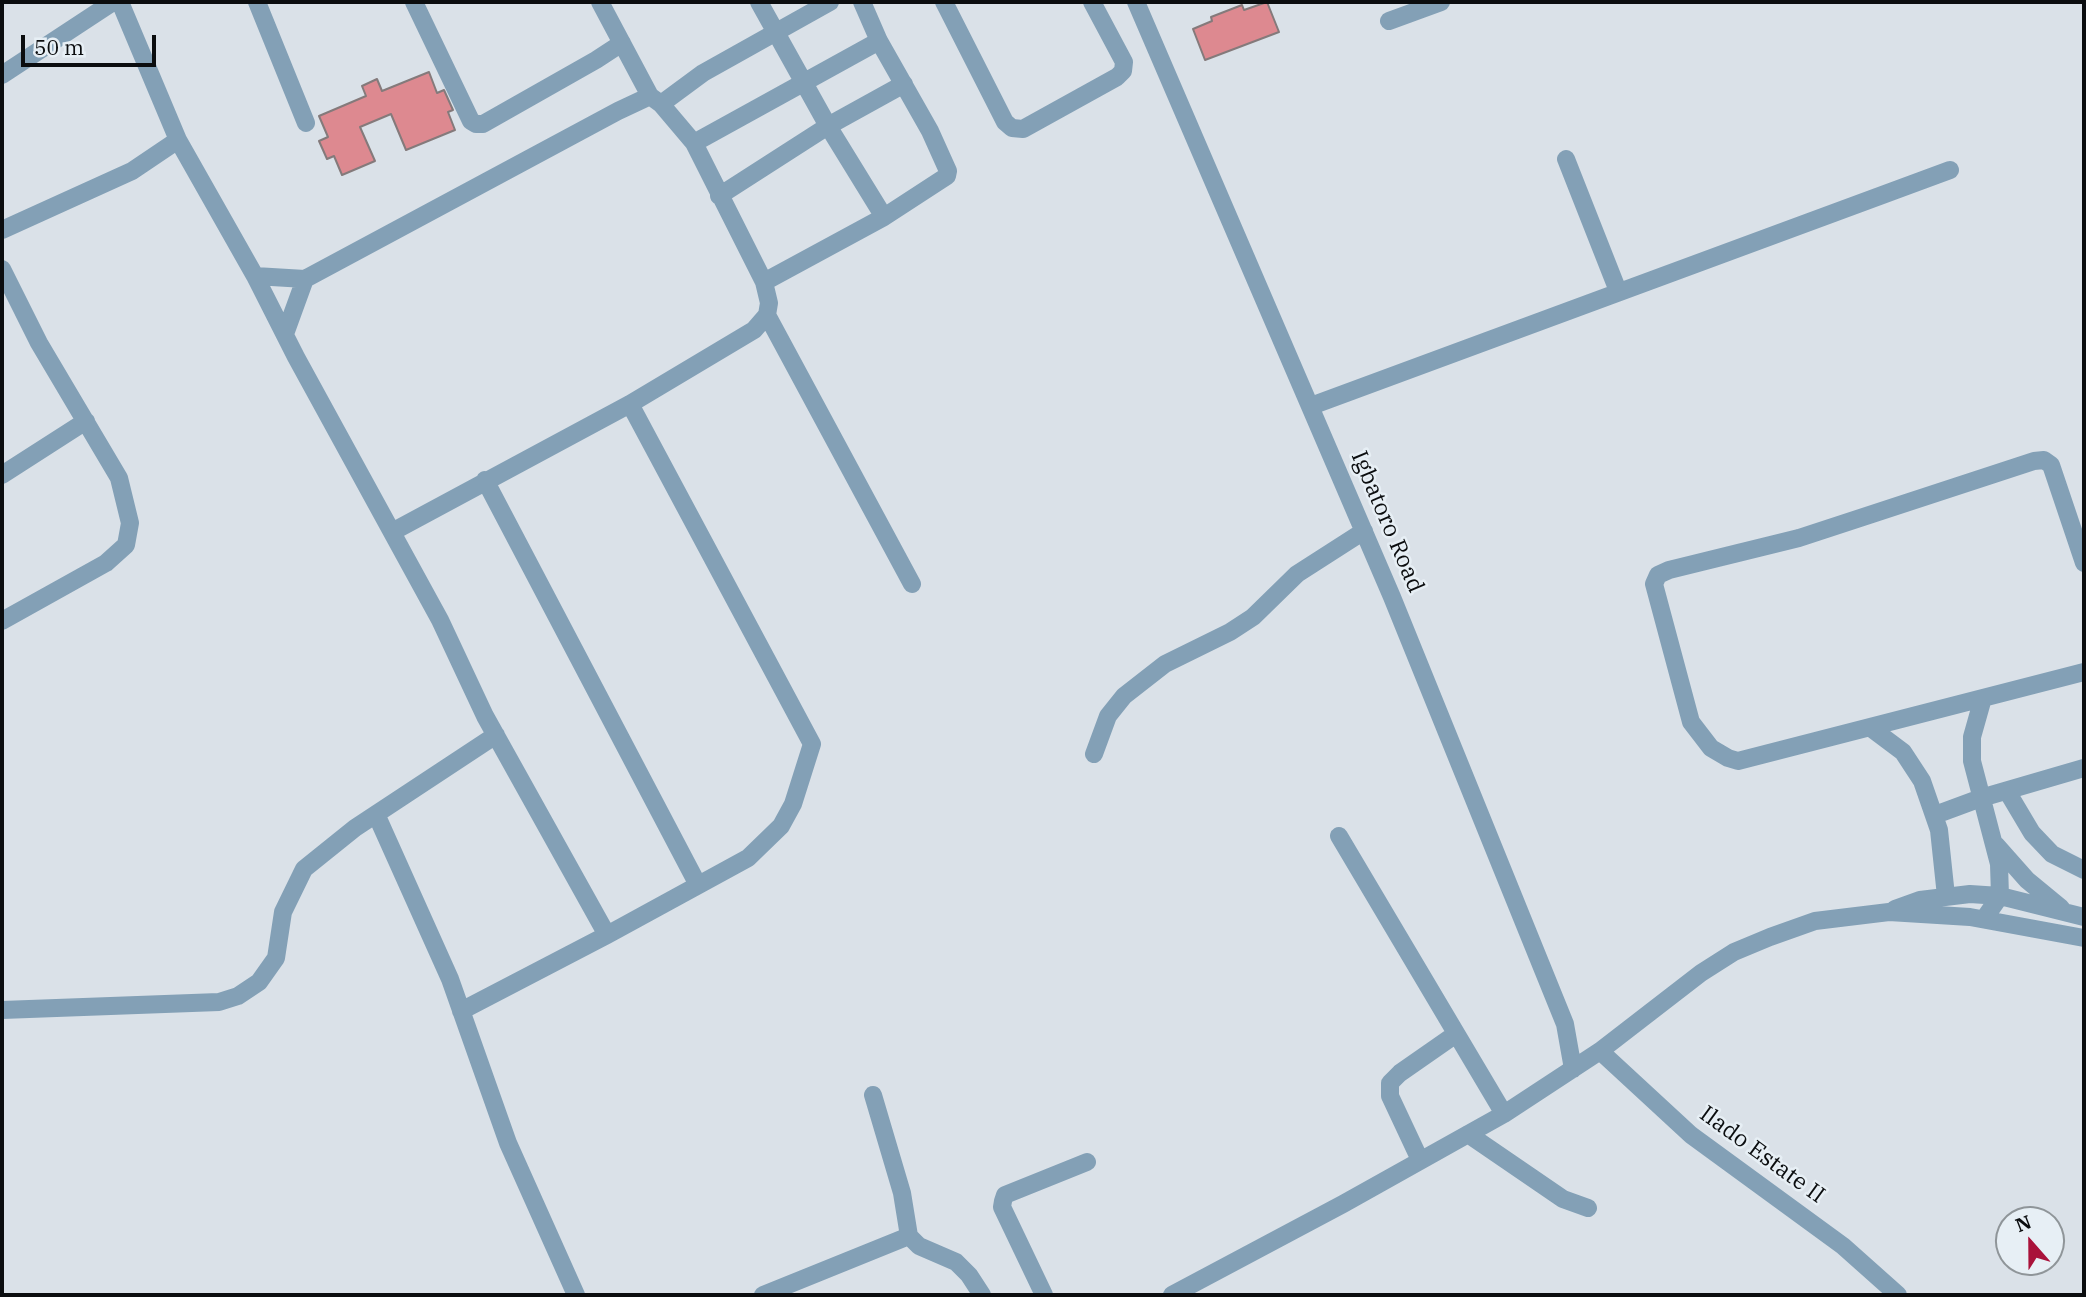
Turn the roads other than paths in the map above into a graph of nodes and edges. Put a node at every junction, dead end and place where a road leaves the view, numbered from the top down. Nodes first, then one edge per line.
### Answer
1 (113, 2) edge
2 (120, 2) edge
3 (257, 2) edge
4 (414, 2) edge
5 (600, 2) edge
6 (759, 2) edge
7 (830, 2) edge
8 (862, 2) edge
9 (944, 2) edge
10 (1091, 2) edge
11 (1136, 2) edge
12 (1441, 2) edge
13 (1389, 21) dead end
14 (776, 31) junction
15 (879, 41) junction
16 (622, 43) junction
17 (2, 75) edge
18 (804, 82) junction
19 (904, 84) junction
20 (655, 100) junction
21 (306, 123) dead end
22 (828, 126) junction
23 (178, 140) junction
24 (694, 143) junction
25 (1566, 159) dead end
26 (1950, 170) dead end
27 (719, 196) junction
28 (884, 217) junction
29 (2, 230) edge
30 (2, 269) edge
31 (255, 276) junction
32 (305, 279) junction
33 (764, 282) junction
34 (1618, 292) junction
35 (767, 314) junction
36 (285, 334) junction
37 (630, 404) junction
38 (1311, 406) junction
39 (86, 421) junction
40 (2, 475) edge
41 (485, 480) junction
42 (1364, 531) junction
43 (392, 532) junction
44 (2084, 563) edge
45 (912, 584) dead end
46 (2, 621) edge
47 (2084, 672) edge
48 (1983, 698) junction
49 (1871, 728) junction
50 (496, 735) junction
51 (1094, 754) dead end
52 (2084, 768) edge
53 (2007, 791) junction
54 (1981, 798) junction
55 (376, 814) junction
56 (1935, 815) junction
57 (1339, 836) dead end
58 (1992, 839) junction
59 (2084, 870) edge
60 (698, 885) junction
61 (1946, 896) junction
62 (2000, 896) junction
63 (2063, 911) junction
64 (1889, 912) junction
65 (2084, 917) edge
66 (1984, 919) junction
67 (607, 935) junction
68 (2084, 938) edge
69 (2, 1010) edge
70 (461, 1011) junction
71 (1456, 1034) junction
72 (1600, 1051) junction
73 (1573, 1069) junction
74 (873, 1095) dead end
75 (1504, 1114) junction
76 (1468, 1134) junction
77 (1420, 1160) junction
78 (1087, 1162) dead end
79 (1588, 1209) dead end
80 (909, 1236) junction
81 (576, 1295) edge
82 (763, 1295) edge
83 (982, 1295) edge
84 (1044, 1295) edge
85 (1172, 1295) edge
86 (1898, 1295) edge

1 - 17 street
2 - 23 street
3 - 21 street
4 - 16 street
5 - 16 street
6 - 14 street
7 - 14 street
8 - 15 street
9 - 10 street
11 - 38 street, Igbatoro Road
12 - 13 street
14 - 18 street
14 - 20 street
15 - 18 street
15 - 19 street
16 - 20 street
18 - 22 street
18 - 24 street
19 - 22 street
19 - 28 street
20 - 24 street
20 - 32 street
22 - 27 street
22 - 28 street
23 - 29 street
23 - 31 street
24 - 27 street
25 - 34 street
26 - 34 street
27 - 33 street
28 - 33 street
30 - 39 street
31 - 32 street
31 - 36 street
32 - 36 street
33 - 35 street
34 - 38 street
35 - 37 street
35 - 45 street
36 - 43 street
37 - 41 street
37 - 60 street
38 - 42 street, Igbatoro Road
39 - 40 street
39 - 46 street
41 - 43 street
41 - 60 street
42 - 51 street
42 - 73 street, Igbatoro Road
43 - 50 street
44 - 49 street
47 - 48 street
48 - 49 street
48 - 54 street
49 - 56 street
50 - 55 street
50 - 67 street
52 - 53 street
53 - 54 street
53 - 59 street
54 - 56 street
54 - 58 street
55 - 69 street
55 - 70 street
56 - 61 street
57 - 71 street
58 - 62 street
58 - 63 street
60 - 67 street
61 - 62 street
61 - 64 street
62 - 63 street
62 - 66 street
63 - 65 street
64 - 66 street
64 - 72 street
66 - 68 street
67 - 70 street
70 - 81 street
71 - 75 street
71 - 77 street
72 - 73 street
72 - 86 street, Ilado Estate II
73 - 75 street
74 - 80 street
75 - 76 street
76 - 77 street
76 - 79 street
77 - 85 street
78 - 84 street
80 - 82 street
80 - 83 street

